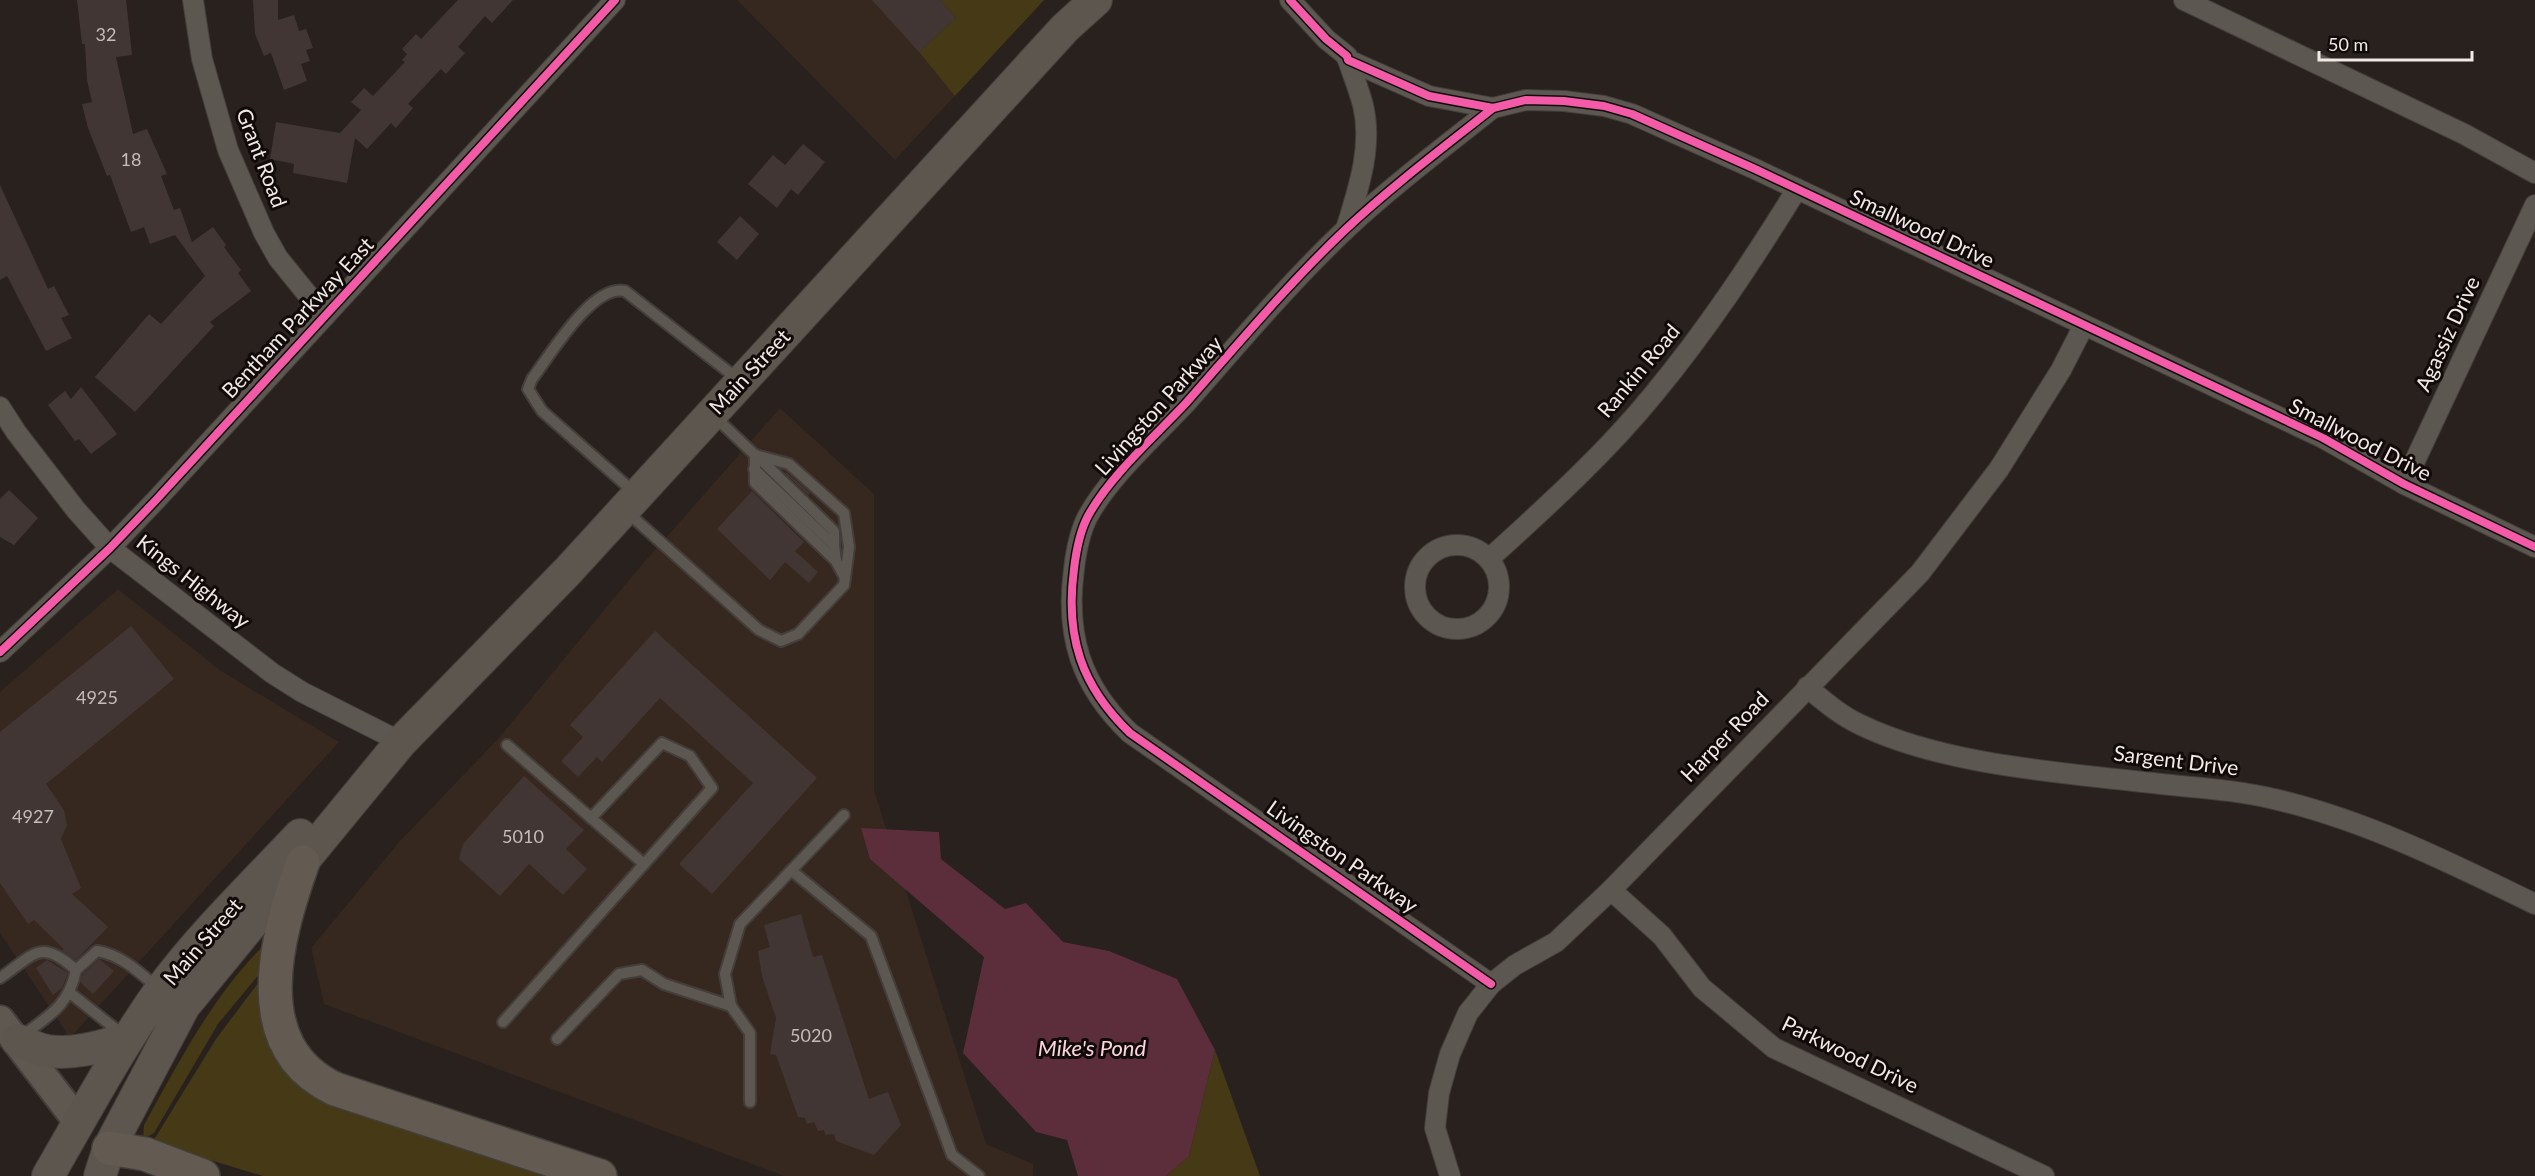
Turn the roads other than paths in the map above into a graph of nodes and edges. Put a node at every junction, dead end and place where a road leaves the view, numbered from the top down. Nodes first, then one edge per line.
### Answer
1 (194, 0) edge
2 (615, 0) edge
3 (1096, 0) edge
4 (1290, 0) edge
5 (2184, 0) edge
6 (1348, 60) junction
7 (1493, 108) junction
8 (2535, 173) edge
9 (1797, 189) junction
10 (2535, 205) edge
11 (1346, 229) junction
12 (325, 316) junction
13 (2084, 325) junction
14 (741, 382) junction
15 (0, 407) edge
16 (712, 414) junction
17 (755, 455) junction
18 (754, 469) junction
19 (2404, 484) junction
20 (631, 503) junction
21 (834, 545) junction
22 (2535, 547) edge
23 (110, 548) junction
24 (1489, 559) junction
25 (836, 561) junction
26 (845, 578) junction
27 (0, 652) edge
28 (1807, 687) junction
29 (401, 742) junction
30 (507, 745) dead end
31 (844, 815) dead end
32 (591, 818) junction
33 (303, 862) junction
34 (644, 864) junction
35 (792, 871) junction
36 (1611, 890) junction
37 (2535, 904) edge
38 (76, 969) junction
39 (0, 978) edge
40 (1491, 984) junction
41 (161, 990) junction
42 (70, 993) junction
43 (731, 1006) junction
44 (503, 1022) dead end
45 (9, 1030) edge
46 (127, 1039) junction
47 (557, 1040) dead end
48 (750, 1102) dead end
49 (79, 1123) junction
50 (104, 1162) edge
51 (48, 1176) edge
52 (80, 1176) edge
53 (150, 1176) edge
54 (203, 1176) edge
55 (600, 1176) edge
56 (979, 1176) edge
57 (1450, 1176) edge
58 (2044, 1176) edge

1 - 12 street, Grant Road
2 - 12 street, Bentham Parkway East
3 - 14 main road, Main Street
4 - 6 street, Smallwood Drive
5 - 8 street
6 - 7 street, Smallwood Drive
6 - 11 street, Livingston Parkway
7 - 9 street, Smallwood Drive
7 - 11 street, Livingston Parkway
9 - 13 street, Smallwood Drive
9 - 24 street, Rankin Road
10 - 19 street, Agassiz Drive
11 - 40 street, Livingston Parkway
12 - 23 street, Bentham Parkway East
13 - 19 street, Smallwood Drive
13 - 28 street, Harper Road
14 - 16 main road, Main Street
14 - 20 lane
15 - 23 street, Kings Highway
16 - 17 lane
16 - 20 main road, Main Street
17 - 18 lane
17 - 21 lane
17 - 26 lane
18 - 21 lane
18 - 25 lane
19 - 22 street, Smallwood Drive
20 - 26 lane
20 - 29 main road, Main Street
21 - 25 lane
23 - 27 street, Bentham Parkway East
23 - 29 street, Kings Highway
24 - 24 street
25 - 26 lane
28 - 36 street, Harper Road
28 - 37 street, Sargent Drive
29 - 33 main road, Main Street
29 - 41 main road, Main Street
30 - 32 lane
31 - 35 lane
32 - 34 lane
32 - 34 lane
33 - 50 main road, Main Street
33 - 55 highway
34 - 44 lane
35 - 43 lane
35 - 56 lane
36 - 40 street, Harper Road
36 - 58 street, Parkwood Drive
38 - 39 lane
38 - 41 lane
38 - 42 lane
40 - 57 street, Harper Road
41 - 46 main road, Main Street
41 - 50 main road
42 - 45 lane
42 - 46 lane
43 - 47 lane
43 - 48 lane
45 - 46 main road
45 - 49 street
46 - 49 main road, Main Street
49 - 50 main road
49 - 51 main road, Main Street
49 - 52 main road
50 - 53 highway
50 - 54 highway

